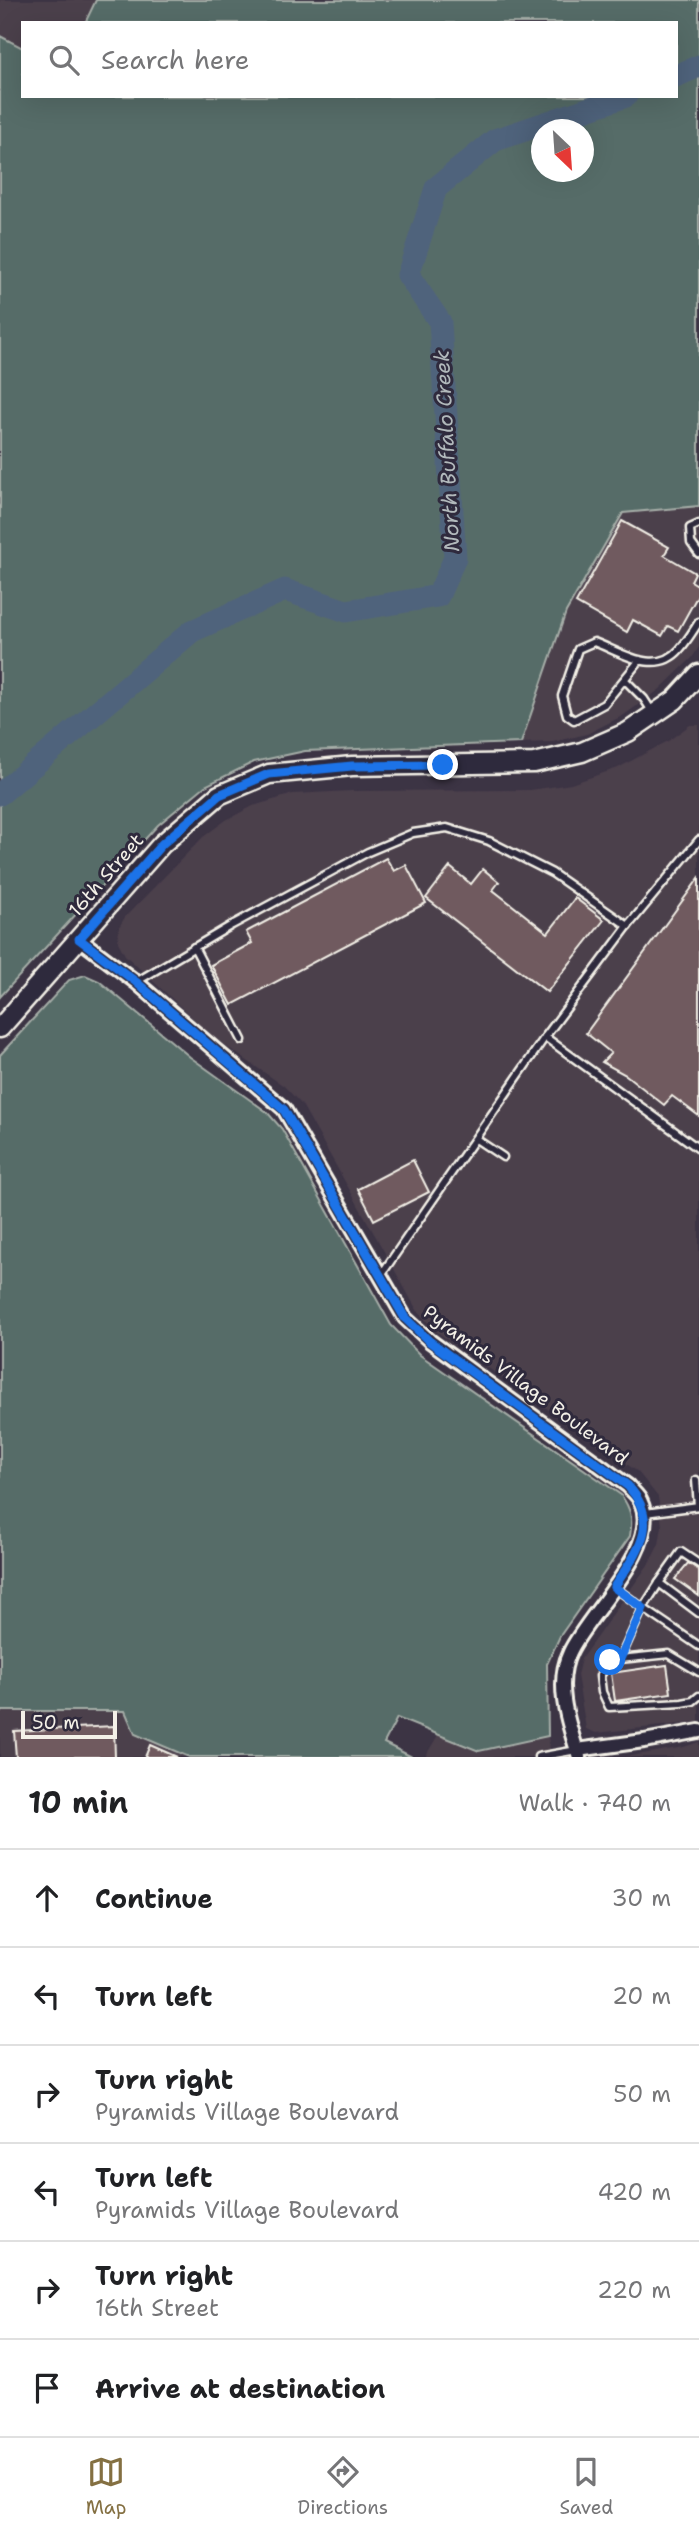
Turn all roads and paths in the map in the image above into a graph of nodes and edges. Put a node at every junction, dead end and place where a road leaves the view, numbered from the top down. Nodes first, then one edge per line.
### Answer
1 (699, 524) edge
2 (699, 554) edge
3 (699, 622) edge
4 (640, 660) junction
5 (699, 674) edge
6 (625, 680) junction
7 (654, 714) junction
8 (699, 840) edge
9 (628, 926) junction
10 (79, 939) junction
11 (194, 947) junction
12 (136, 982) junction
13 (0, 1028) edge
14 (545, 1037) junction
15 (242, 1040) dead end
16 (476, 1139) junction
17 (699, 1149) edge
18 (503, 1157) dead end
19 (382, 1275) junction
20 (696, 1480) dead end
21 (699, 1506) edge
22 (645, 1513) junction
23 (699, 1564) edge
24 (659, 1583) junction
25 (614, 1587) junction
26 (643, 1608) junction
27 (699, 1613) edge
28 (699, 1646) edge
29 (620, 1659) junction
30 (699, 1672) edge
31 (699, 1696) edge
32 (699, 1731) edge
33 (578, 1753) edge
34 (538, 1757) edge

1 - 2 lane
3 - 4 lane
4 - 6 lane
4 - 6 lane
5 - 7 street, 16th Street
6 - 7 lane
7 - 10 street, 16th Street
8 - 9 lane
9 - 11 lane
9 - 14 lane
10 - 12 street, Pyramids Village Boulevard
10 - 13 street, 16th Street
11 - 12 lane
11 - 15 lane
12 - 19 street, Pyramids Village Boulevard
14 - 16 lane
14 - 17 lane
16 - 18 lane
16 - 19 lane
19 - 22 street, Pyramids Village Boulevard
20 - 21 lane
21 - 22 lane
22 - 25 street
23 - 24 lane
24 - 26 lane
24 - 27 lane
25 - 26 lane
25 - 33 street
26 - 28 lane
26 - 29 lane
29 - 30 lane
29 - 31 lane
32 - 33 street
33 - 34 lane

